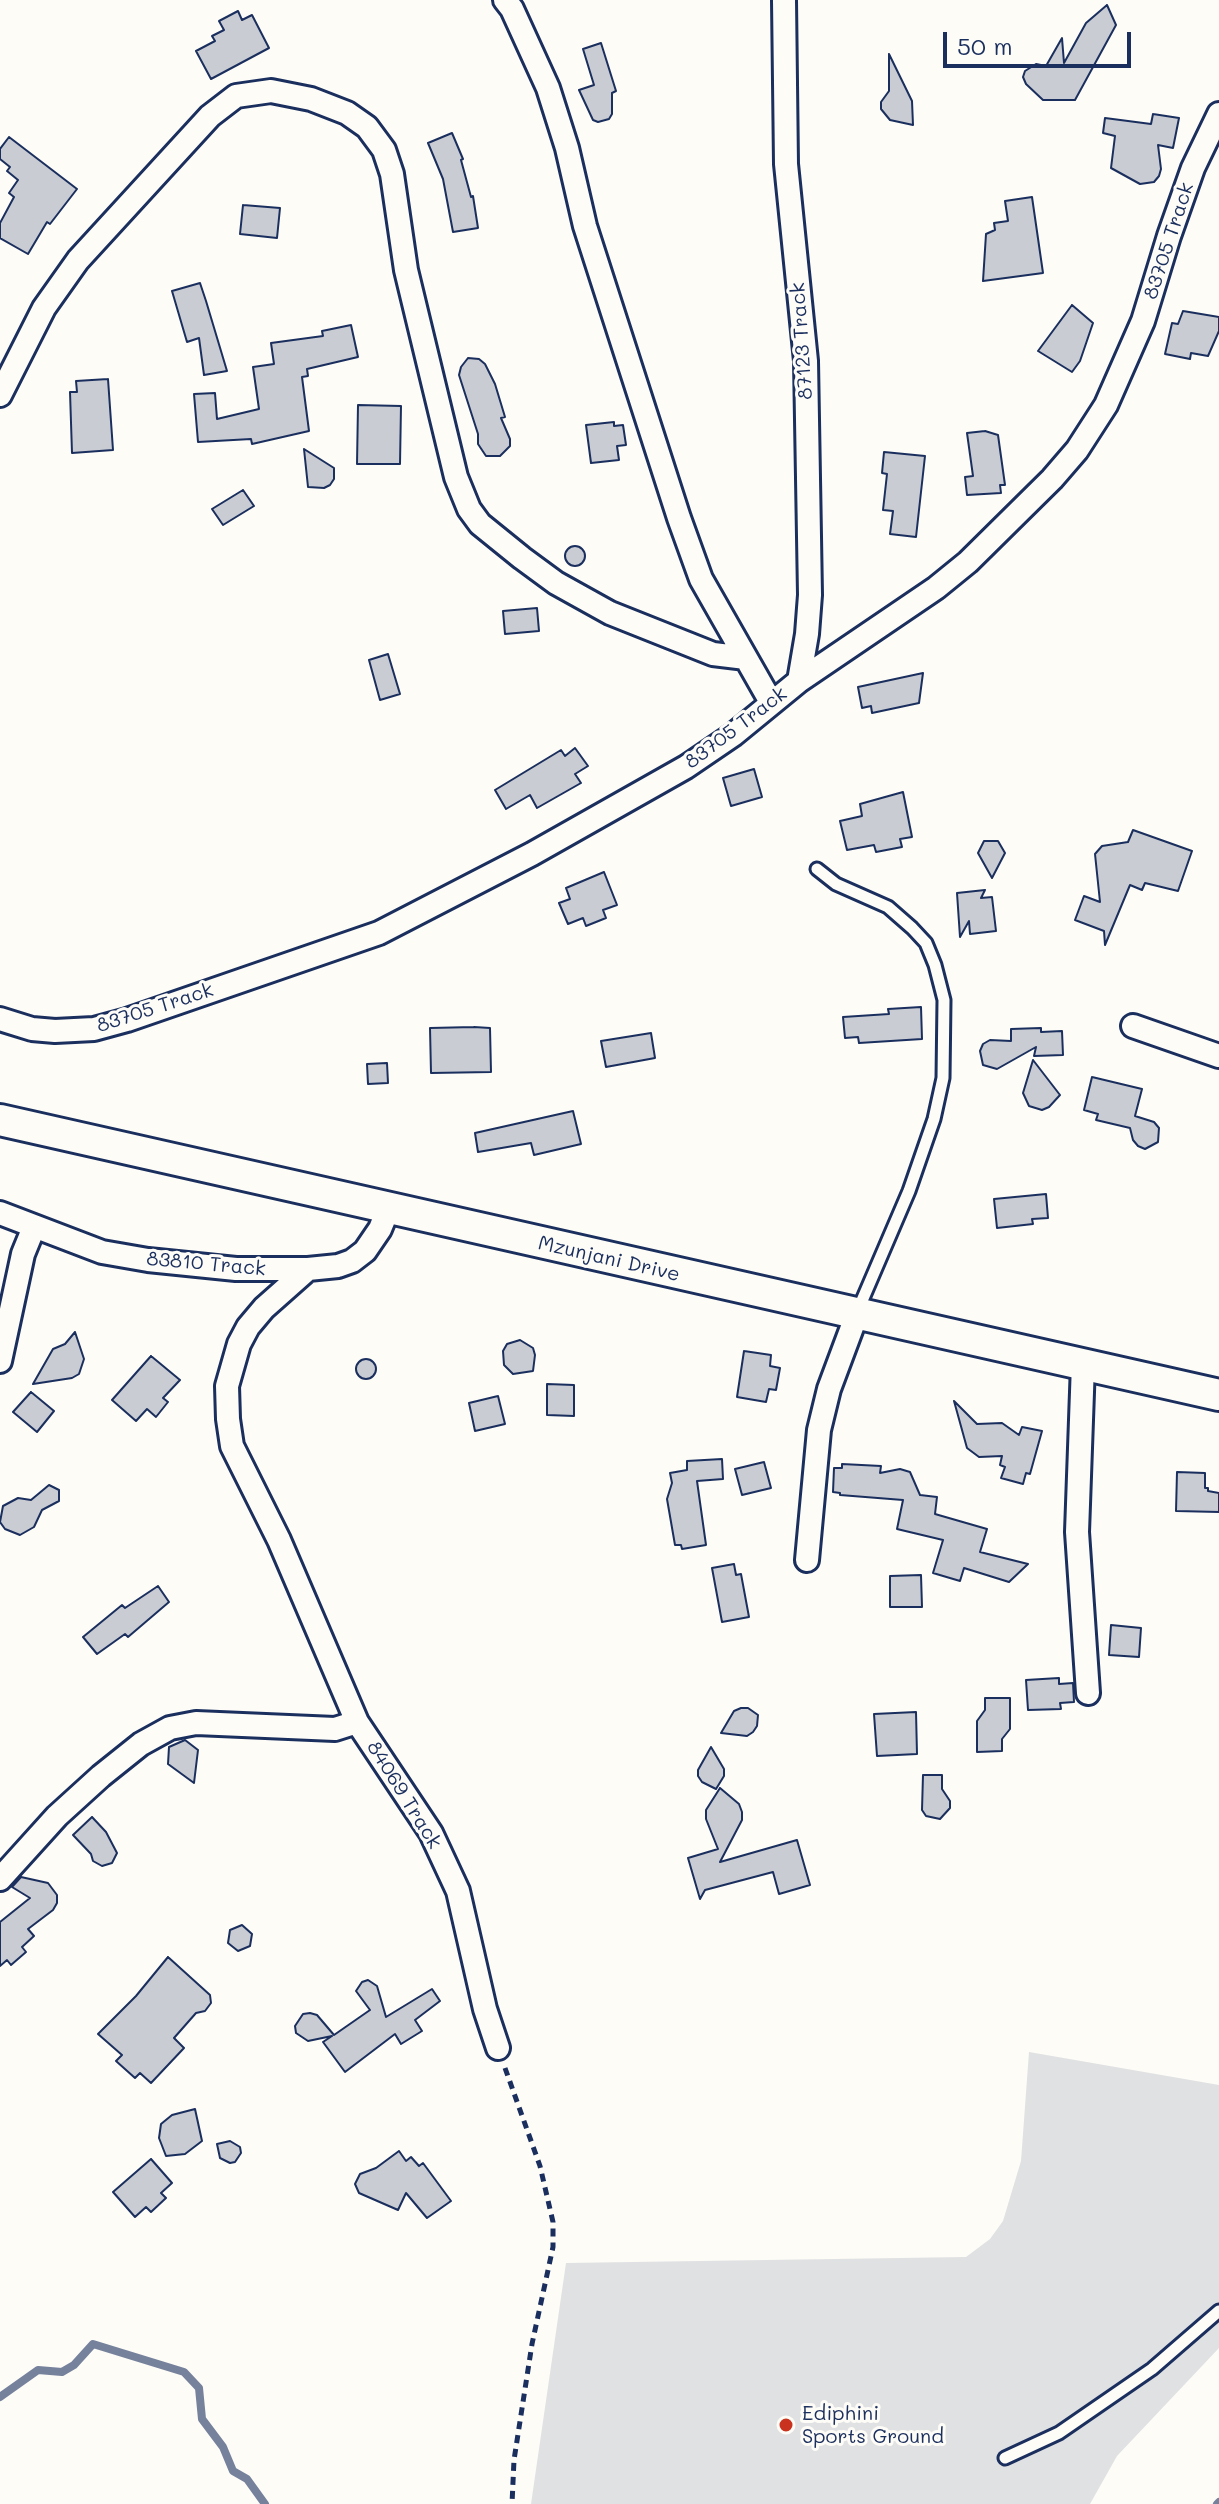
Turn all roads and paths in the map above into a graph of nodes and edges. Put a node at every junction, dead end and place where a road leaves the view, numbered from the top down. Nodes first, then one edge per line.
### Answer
1 (505, 0) edge
2 (784, 0) edge
3 (1219, 114) edge
4 (0, 395) edge
5 (746, 658) junction
6 (799, 681) junction
7 (771, 702) junction
8 (817, 869) dead end
9 (0, 1019) edge
10 (1133, 1026) dead end
11 (1219, 1056) edge
12 (0, 1120) edge
13 (389, 1207) junction
14 (1, 1216) edge
15 (34, 1227) junction
16 (308, 1269) junction
17 (857, 1314) junction
18 (0, 1361) edge
19 (1083, 1364) junction
20 (1219, 1395) edge
21 (807, 1560) dead end
22 (1088, 1693) dead end
23 (357, 1722) junction
24 (0, 1879) edge
25 (498, 2048) joint
26 (1219, 2311) edge
27 (1005, 2458) dead end
28 (512, 2504) edge

1 - 5 street
2 - 6 street, 87123 Track
3 - 6 street, 83705 Track
4 - 5 street
5 - 7 street
6 - 7 street, 83705 Track
7 - 9 street, 83705 Track
8 - 17 lane
10 - 11 street
12 - 13 main road, Mzunjani Drive
13 - 16 street, 83810 Track
13 - 17 main road, Mzunjani Drive
14 - 15 street, 83810 Track
15 - 16 street, 83810 Track
15 - 18 street
16 - 23 street, 84069 Track
17 - 19 main road, Mzunjani Drive
17 - 21 street
19 - 20 main road, Mzunjani Drive
19 - 22 street
23 - 24 street
23 - 25 street, 84069 Track
25 - 28 path
26 - 27 lane

